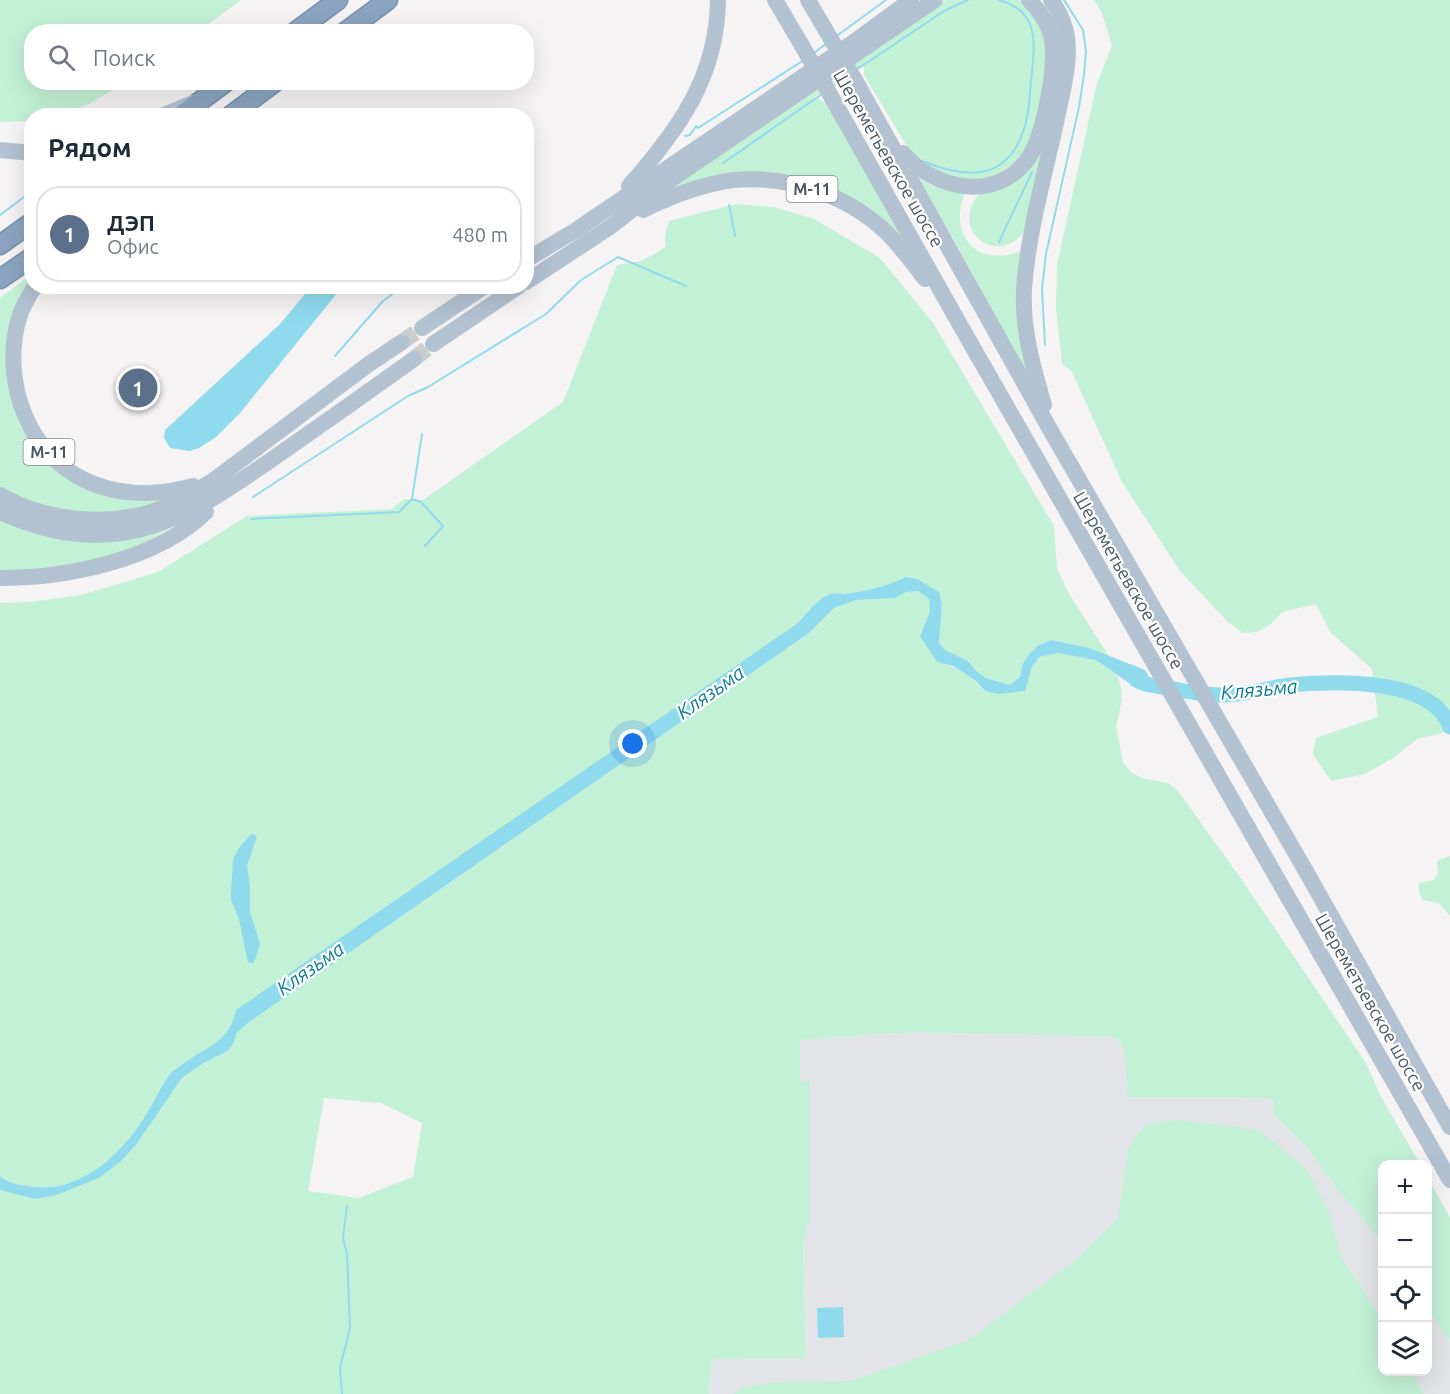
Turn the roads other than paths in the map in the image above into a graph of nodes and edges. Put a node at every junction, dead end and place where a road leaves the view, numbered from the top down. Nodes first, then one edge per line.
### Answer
1 (338, 0) edge
2 (388, 0) edge
3 (718, 0) edge
4 (775, 0) edge
5 (808, 0) edge
6 (911, 0) edge
7 (936, 0) edge
8 (1029, 0) edge
9 (1051, 0) edge
10 (306, 24) edge
11 (356, 24) edge
12 (216, 90) edge
13 (264, 90) edge
14 (205, 98) junction
15 (181, 108) edge
16 (191, 108) edge
17 (241, 108) edge
18 (880, 126) junction
19 (0, 150) edge
20 (24, 152) edge
21 (613, 205) junction
22 (610, 227) junction
23 (24, 228) edge
24 (0, 245) edge
25 (534, 255) edge
26 (24, 262) edge
27 (534, 277) edge
28 (0, 279) edge
29 (30, 294) edge
30 (473, 294) edge
31 (507, 294) edge
32 (422, 328) tunnel mouth
33 (963, 330) junction
34 (402, 342) tunnel mouth
35 (433, 344) tunnel mouth
36 (414, 359) tunnel mouth
37 (1052, 433) junction
38 (221, 485) junction
39 (0, 495) edge
40 (0, 512) edge
41 (0, 578) edge
42 (1450, 1127) edge
43 (1450, 1180) edge

1 - 10 highway
2 - 11 highway
3 - 21 main road
4 - 33 main road, Шереметьевское шоссе, bridge
5 - 18 main road, Шереметьевское шоссе, bridge
6 - 21 main road
7 - 22 main road, М-11
8 - 18 main road
9 - 37 main road
12 - 14 highway
13 - 17 highway
14 - 15 main road
14 - 16 highway
18 - 37 main road, Шереметьевское шоссе
19 - 20 main road
21 - 25 main road
22 - 27 main road, М-11
22 - 33 main road, М-11
23 - 24 highway
26 - 28 highway
29 - 38 main road, М-11
30 - 32 main road
31 - 35 main road
33 - 43 main road, Шереметьевское шоссе
34 - 38 main road, М-11
36 - 38 main road, М-11
37 - 42 main road, Шереметьевское шоссе
38 - 39 main road, М-11
38 - 40 main road, М-11
38 - 41 main road, М-11

